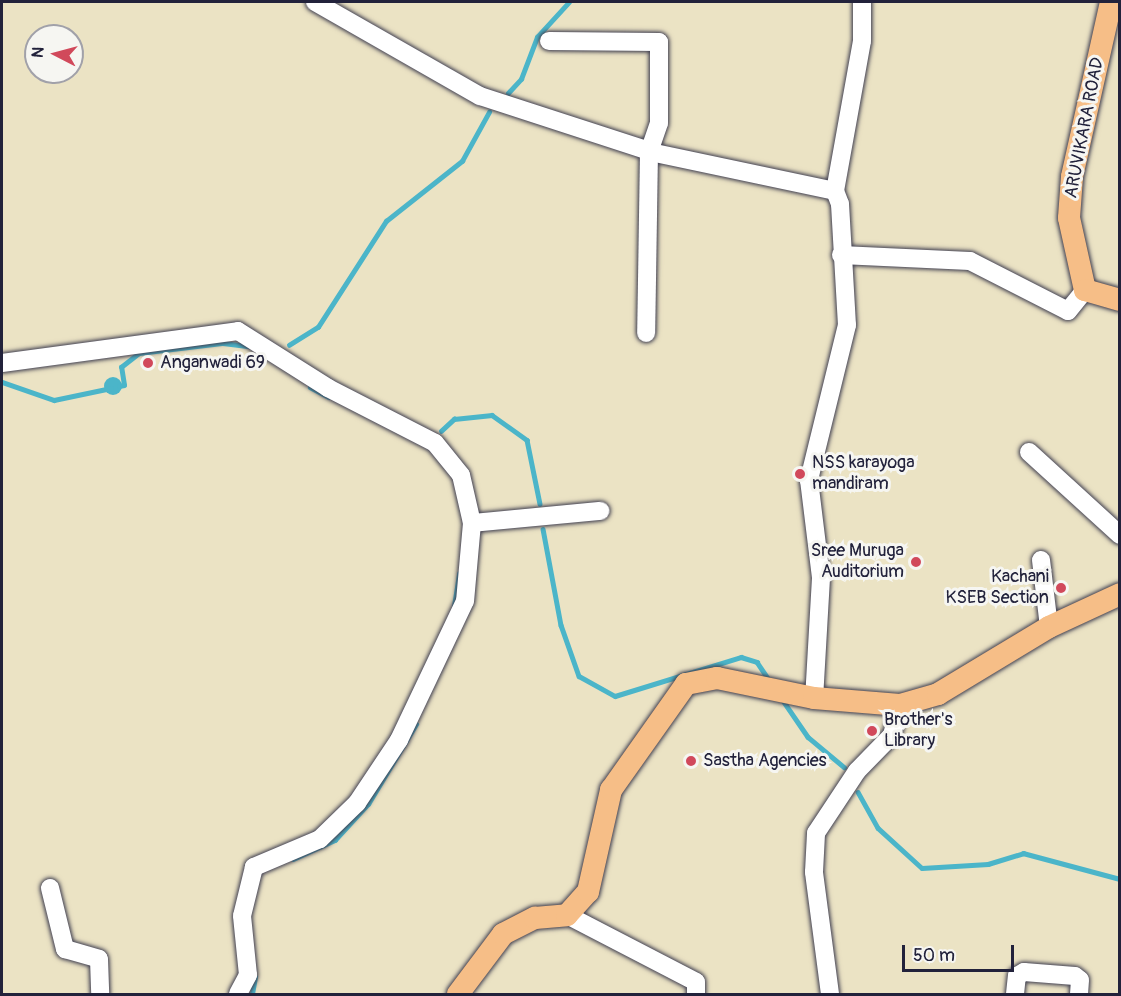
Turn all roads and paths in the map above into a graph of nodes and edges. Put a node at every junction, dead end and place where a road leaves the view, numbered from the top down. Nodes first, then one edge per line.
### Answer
1 (315, 2) edge
2 (862, 2) edge
3 (1111, 2) edge
4 (549, 41) dead end
5 (649, 152) junction
6 (835, 191) junction
7 (841, 255) junction
8 (1085, 290) junction
9 (1119, 300) edge
10 (646, 333) dead end
11 (2, 363) edge
12 (1029, 452) dead end
13 (600, 511) dead end
14 (472, 523) junction
15 (1119, 535) edge
16 (1041, 560) dead end
17 (1119, 594) edge
18 (1050, 627) junction
19 (813, 698) junction
20 (900, 705) junction
21 (50, 888) dead end
22 (567, 915) junction
23 (100, 994) edge
24 (238, 994) edge
25 (458, 994) edge
26 (696, 994) edge
27 (830, 994) edge
28 (1015, 994) edge
29 (1079, 994) edge

1 - 5 street
2 - 6 street
3 - 8 main road, ARUVIKARA ROAD
4 - 5 street
5 - 6 street
5 - 10 street
6 - 7 street
7 - 8 street
7 - 19 street
8 - 9 main road
11 - 14 street
12 - 15 street
13 - 14 street
14 - 24 street
16 - 18 street
17 - 18 main road
18 - 20 main road
19 - 20 main road
19 - 22 main road
20 - 27 street
21 - 23 street
22 - 25 main road
22 - 26 street
28 - 29 street

